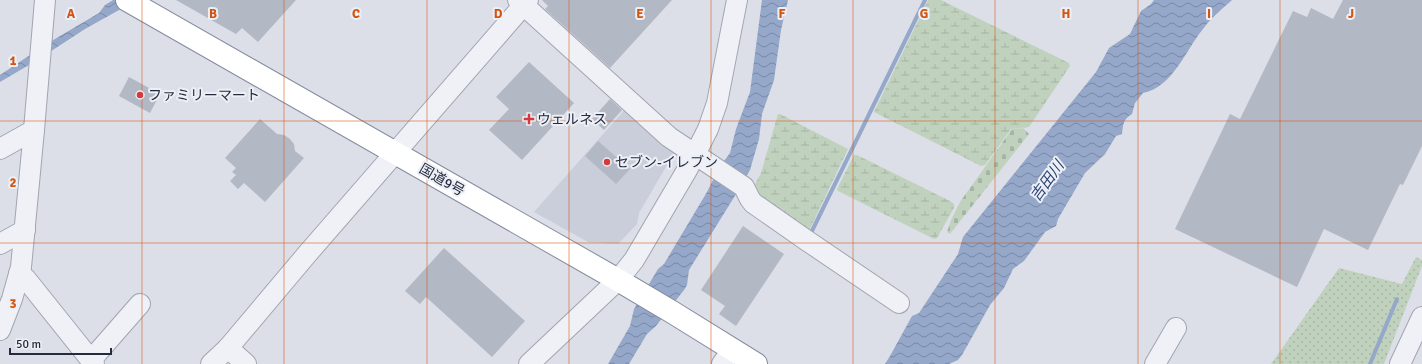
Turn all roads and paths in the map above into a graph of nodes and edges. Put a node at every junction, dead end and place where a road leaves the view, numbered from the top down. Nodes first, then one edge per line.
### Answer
1 (45, 0) edge
2 (737, 0) edge
3 (523, 2) edge
4 (131, 3) edge
5 (34, 130) junction
6 (0, 149) edge
7 (394, 153) junction
8 (695, 155) junction
9 (25, 230) junction
10 (0, 244) edge
11 (19, 274) junction
12 (618, 280) junction
13 (899, 303) dead end
14 (140, 304) dead end
15 (1422, 317) edge
16 (1176, 328) dead end
17 (0, 330) edge
18 (228, 348) junction
19 (727, 357) edge
20 (93, 362) edge
21 (211, 364) edge
22 (246, 364) edge
23 (529, 364) edge
24 (756, 364) edge
25 (1155, 364) edge
26 (1400, 364) edge

1 - 5 street
2 - 8 street
3 - 7 street
3 - 8 street
4 - 7 highway, 国道9号
5 - 6 street
5 - 9 street
7 - 12 highway, 国道9号
7 - 18 street
8 - 12 street
8 - 13 street
9 - 10 street
9 - 11 street
11 - 17 street
11 - 20 street
12 - 19 highway, 国道9号
12 - 23 street
14 - 20 street
15 - 26 street
16 - 25 street
18 - 21 street
18 - 22 street
19 - 24 highway, 国道9号

